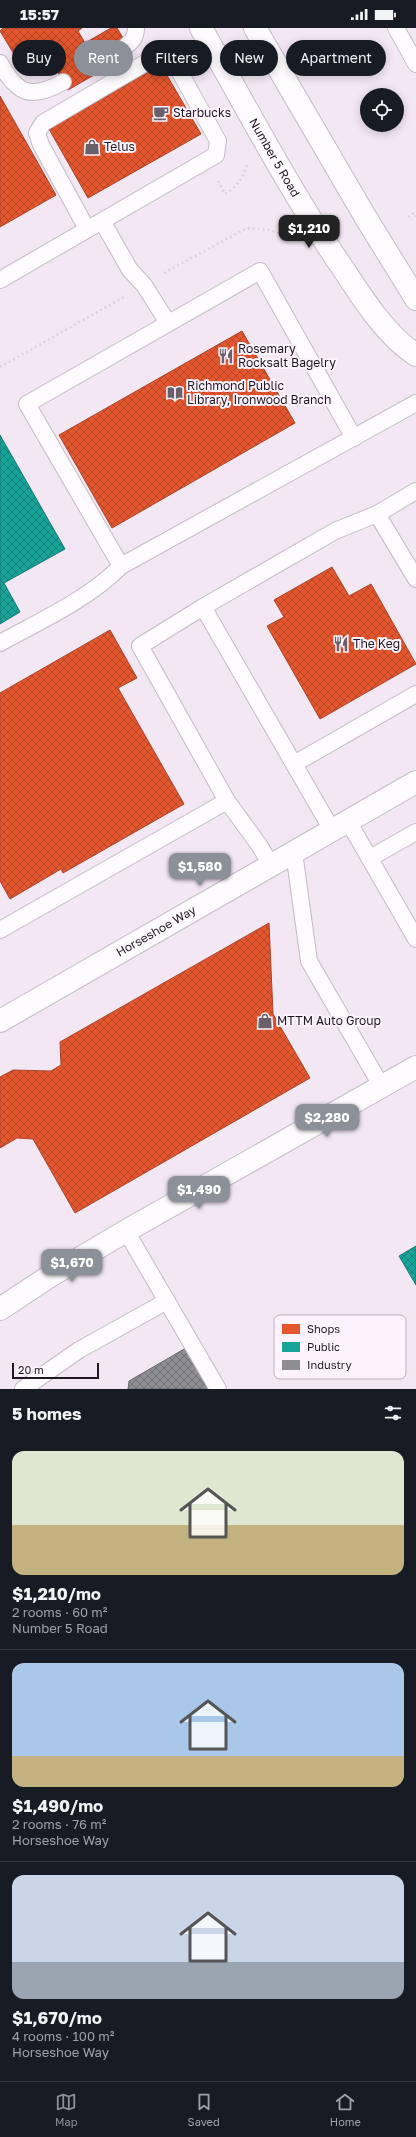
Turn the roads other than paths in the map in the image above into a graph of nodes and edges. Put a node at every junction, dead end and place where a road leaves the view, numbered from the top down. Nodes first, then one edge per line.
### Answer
1 (136, 28) edge
2 (202, 28) edge
3 (255, 28) edge
4 (396, 28) edge
5 (133, 40) edge
6 (0, 63) edge
7 (416, 64) edge
8 (63, 82) dead end
9 (102, 221) junction
10 (88, 229) junction
11 (0, 280) edge
12 (416, 299) edge
13 (168, 323) junction
14 (416, 355) edge
15 (416, 403) edge
16 (354, 438) junction
17 (416, 491) edge
18 (377, 514) junction
19 (121, 566) junction
20 (416, 579) edge
21 (203, 607) junction
22 (0, 643) edge
23 (416, 694) edge
24 (294, 764) junction
25 (416, 782) edge
26 (227, 801) junction
27 (340, 825) junction
28 (416, 832) edge
29 (294, 852) junction
30 (370, 858) junction
31 (271, 865) junction
32 (0, 930) edge
33 (416, 939) edge
34 (0, 1021) edge
35 (416, 1067) edge
36 (382, 1087) junction
37 (126, 1231) junction
38 (167, 1301) junction
39 (0, 1309) edge
40 (23, 1389) edge
41 (218, 1389) edge

1 - 5 lane
2 - 14 street, Number 5 Road
3 - 12 street
4 - 7 lane
6 - 8 lane
9 - 10 lane
9 - 10 lane
9 - 13 lane
10 - 11 lane
13 - 16 lane
13 - 19 lane
15 - 16 lane
16 - 19 lane
17 - 18 lane
18 - 20 lane
18 - 21 lane
19 - 22 lane
21 - 24 lane
21 - 26 lane
23 - 24 lane
24 - 27 lane
25 - 27 street, Horseshoe Way
26 - 31 lane
26 - 32 lane
27 - 29 street, Horseshoe Way
27 - 30 lane
28 - 30 lane
29 - 31 street, Horseshoe Way
29 - 36 lane
30 - 33 lane
31 - 34 street, Horseshoe Way
35 - 36 street
36 - 37 street
37 - 38 lane
37 - 39 street
38 - 40 lane
38 - 41 lane

